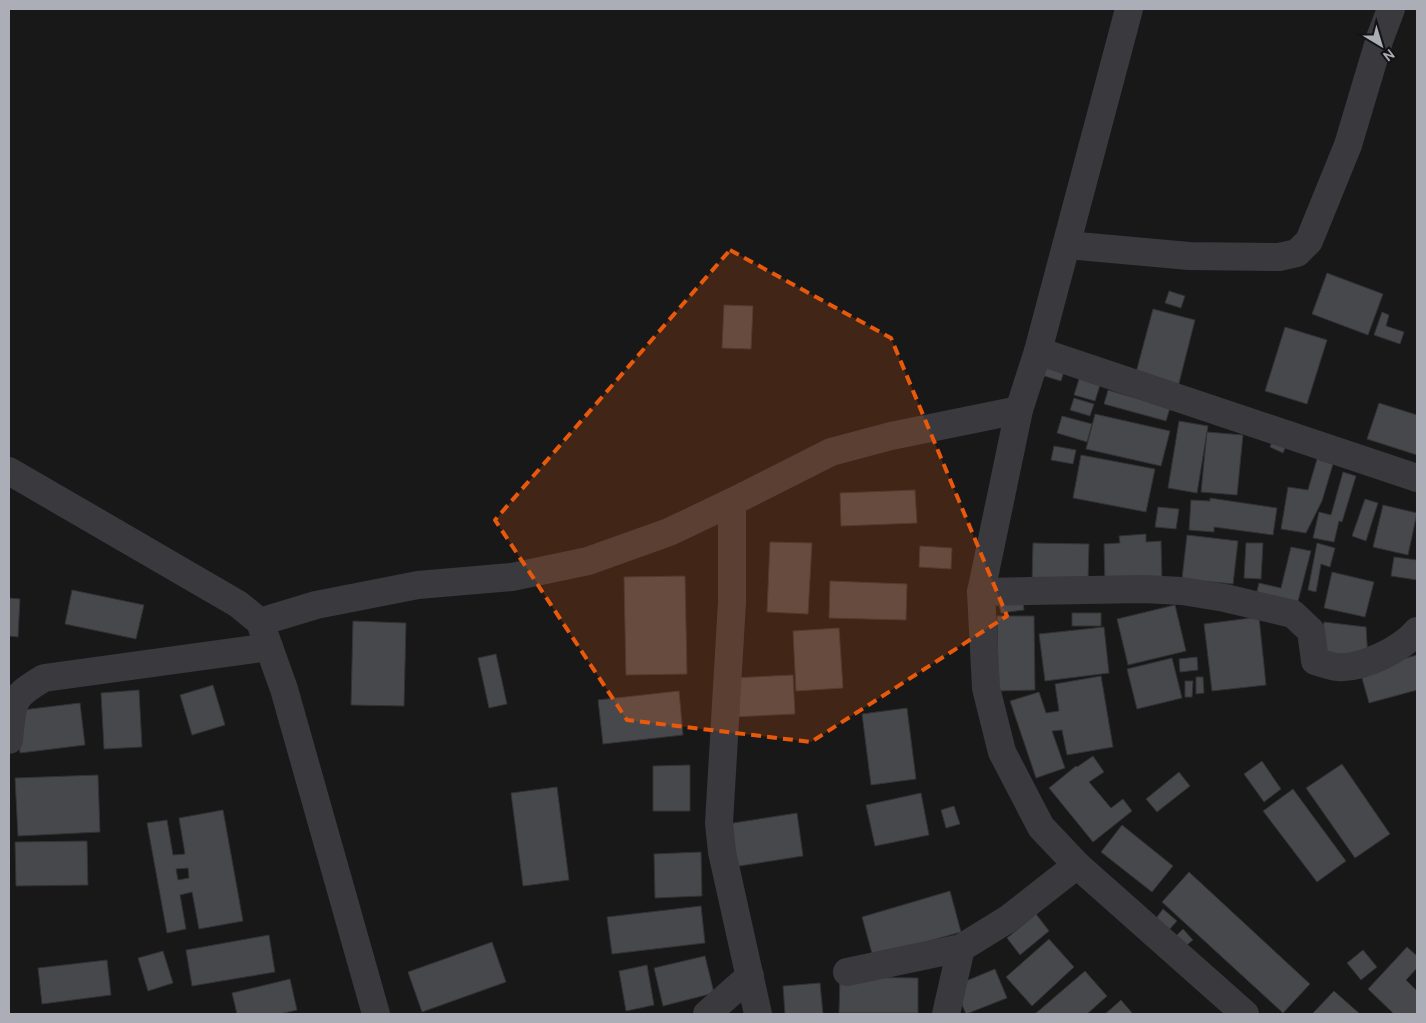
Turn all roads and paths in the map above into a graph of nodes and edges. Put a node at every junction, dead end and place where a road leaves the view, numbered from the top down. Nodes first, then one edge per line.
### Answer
1 (1129, 9) edge
2 (1391, 9) edge
3 (1067, 245) junction
4 (1038, 351) junction
5 (1019, 410) junction
6 (9, 471) edge
7 (1417, 478) edge
8 (732, 502) junction
9 (981, 592) junction
10 (260, 622) junction
11 (1417, 631) edge
12 (269, 647) junction
13 (9, 740) edge
14 (1077, 865) junction
15 (961, 948) junction
16 (847, 972) dead end
17 (750, 976) junction
18 (376, 1014) edge
19 (707, 1014) edge
20 (758, 1014) edge
21 (946, 1014) edge
22 (1245, 1014) edge

1 - 3 street
2 - 3 street
3 - 4 street
4 - 5 street
4 - 7 street
5 - 8 street
5 - 9 street
6 - 10 street
8 - 10 street
8 - 17 street
9 - 11 street
9 - 14 street
10 - 12 street
12 - 13 street
12 - 18 street
14 - 15 street
14 - 22 street
15 - 16 street
15 - 21 street
17 - 19 street
17 - 20 street

